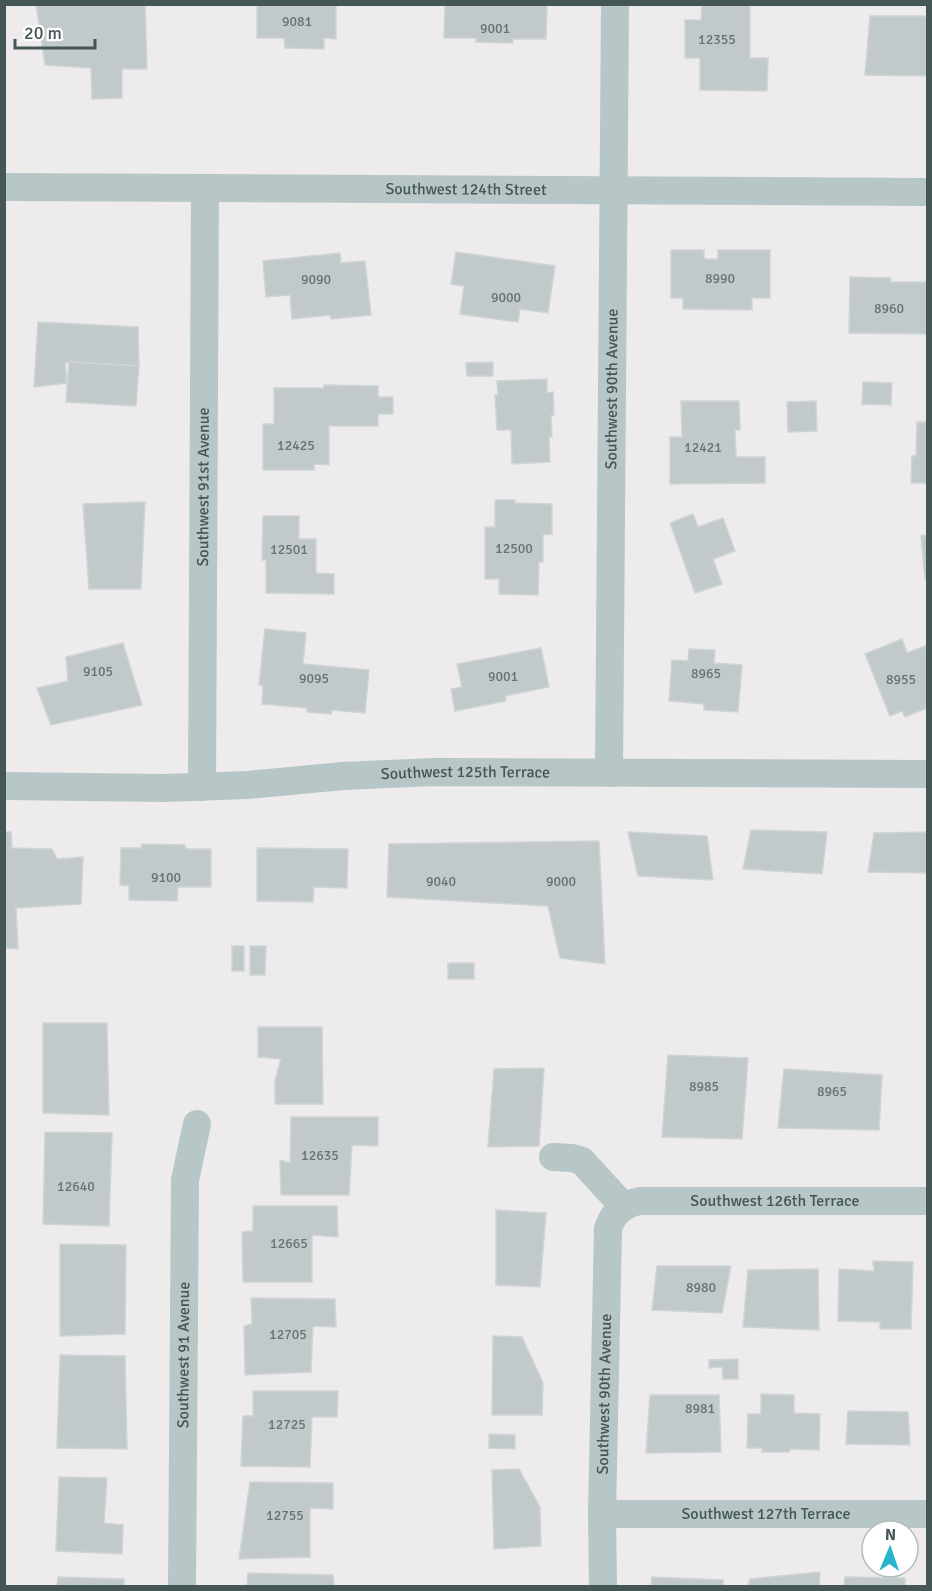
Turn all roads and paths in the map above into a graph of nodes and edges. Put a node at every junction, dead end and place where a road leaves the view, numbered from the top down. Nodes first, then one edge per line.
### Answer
1 (615, 4) edge
2 (4, 188) edge
3 (205, 188) junction
4 (614, 190) junction
5 (927, 192) edge
6 (609, 773) junction
7 (927, 774) edge
8 (4, 786) edge
9 (202, 787) junction
10 (197, 1124) dead end
11 (553, 1157) dead end
12 (927, 1201) edge
13 (624, 1207) junction
14 (603, 1514) junction
15 (927, 1515) edge
16 (182, 1587) edge
17 (603, 1587) edge

1 - 4 street, Southwest 90th Avenue
2 - 3 street, Southwest 124th Street
3 - 4 street, Southwest 124th Street
3 - 9 street, Southwest 91st Avenue
4 - 5 street, Southwest 124th Street
4 - 6 street, Southwest 90th Avenue
6 - 7 street, Southwest 125th Terrace
6 - 9 street, Southwest 125th Terrace
8 - 9 street, Southwest 125th Terrace
10 - 16 street, Southwest 91 Avenue
11 - 13 street
12 - 13 street, Southwest 126th Terrace
13 - 14 street, Southwest 90th Avenue
14 - 15 street, Southwest 127th Terrace
14 - 17 street, Southwest 90th Avenue

